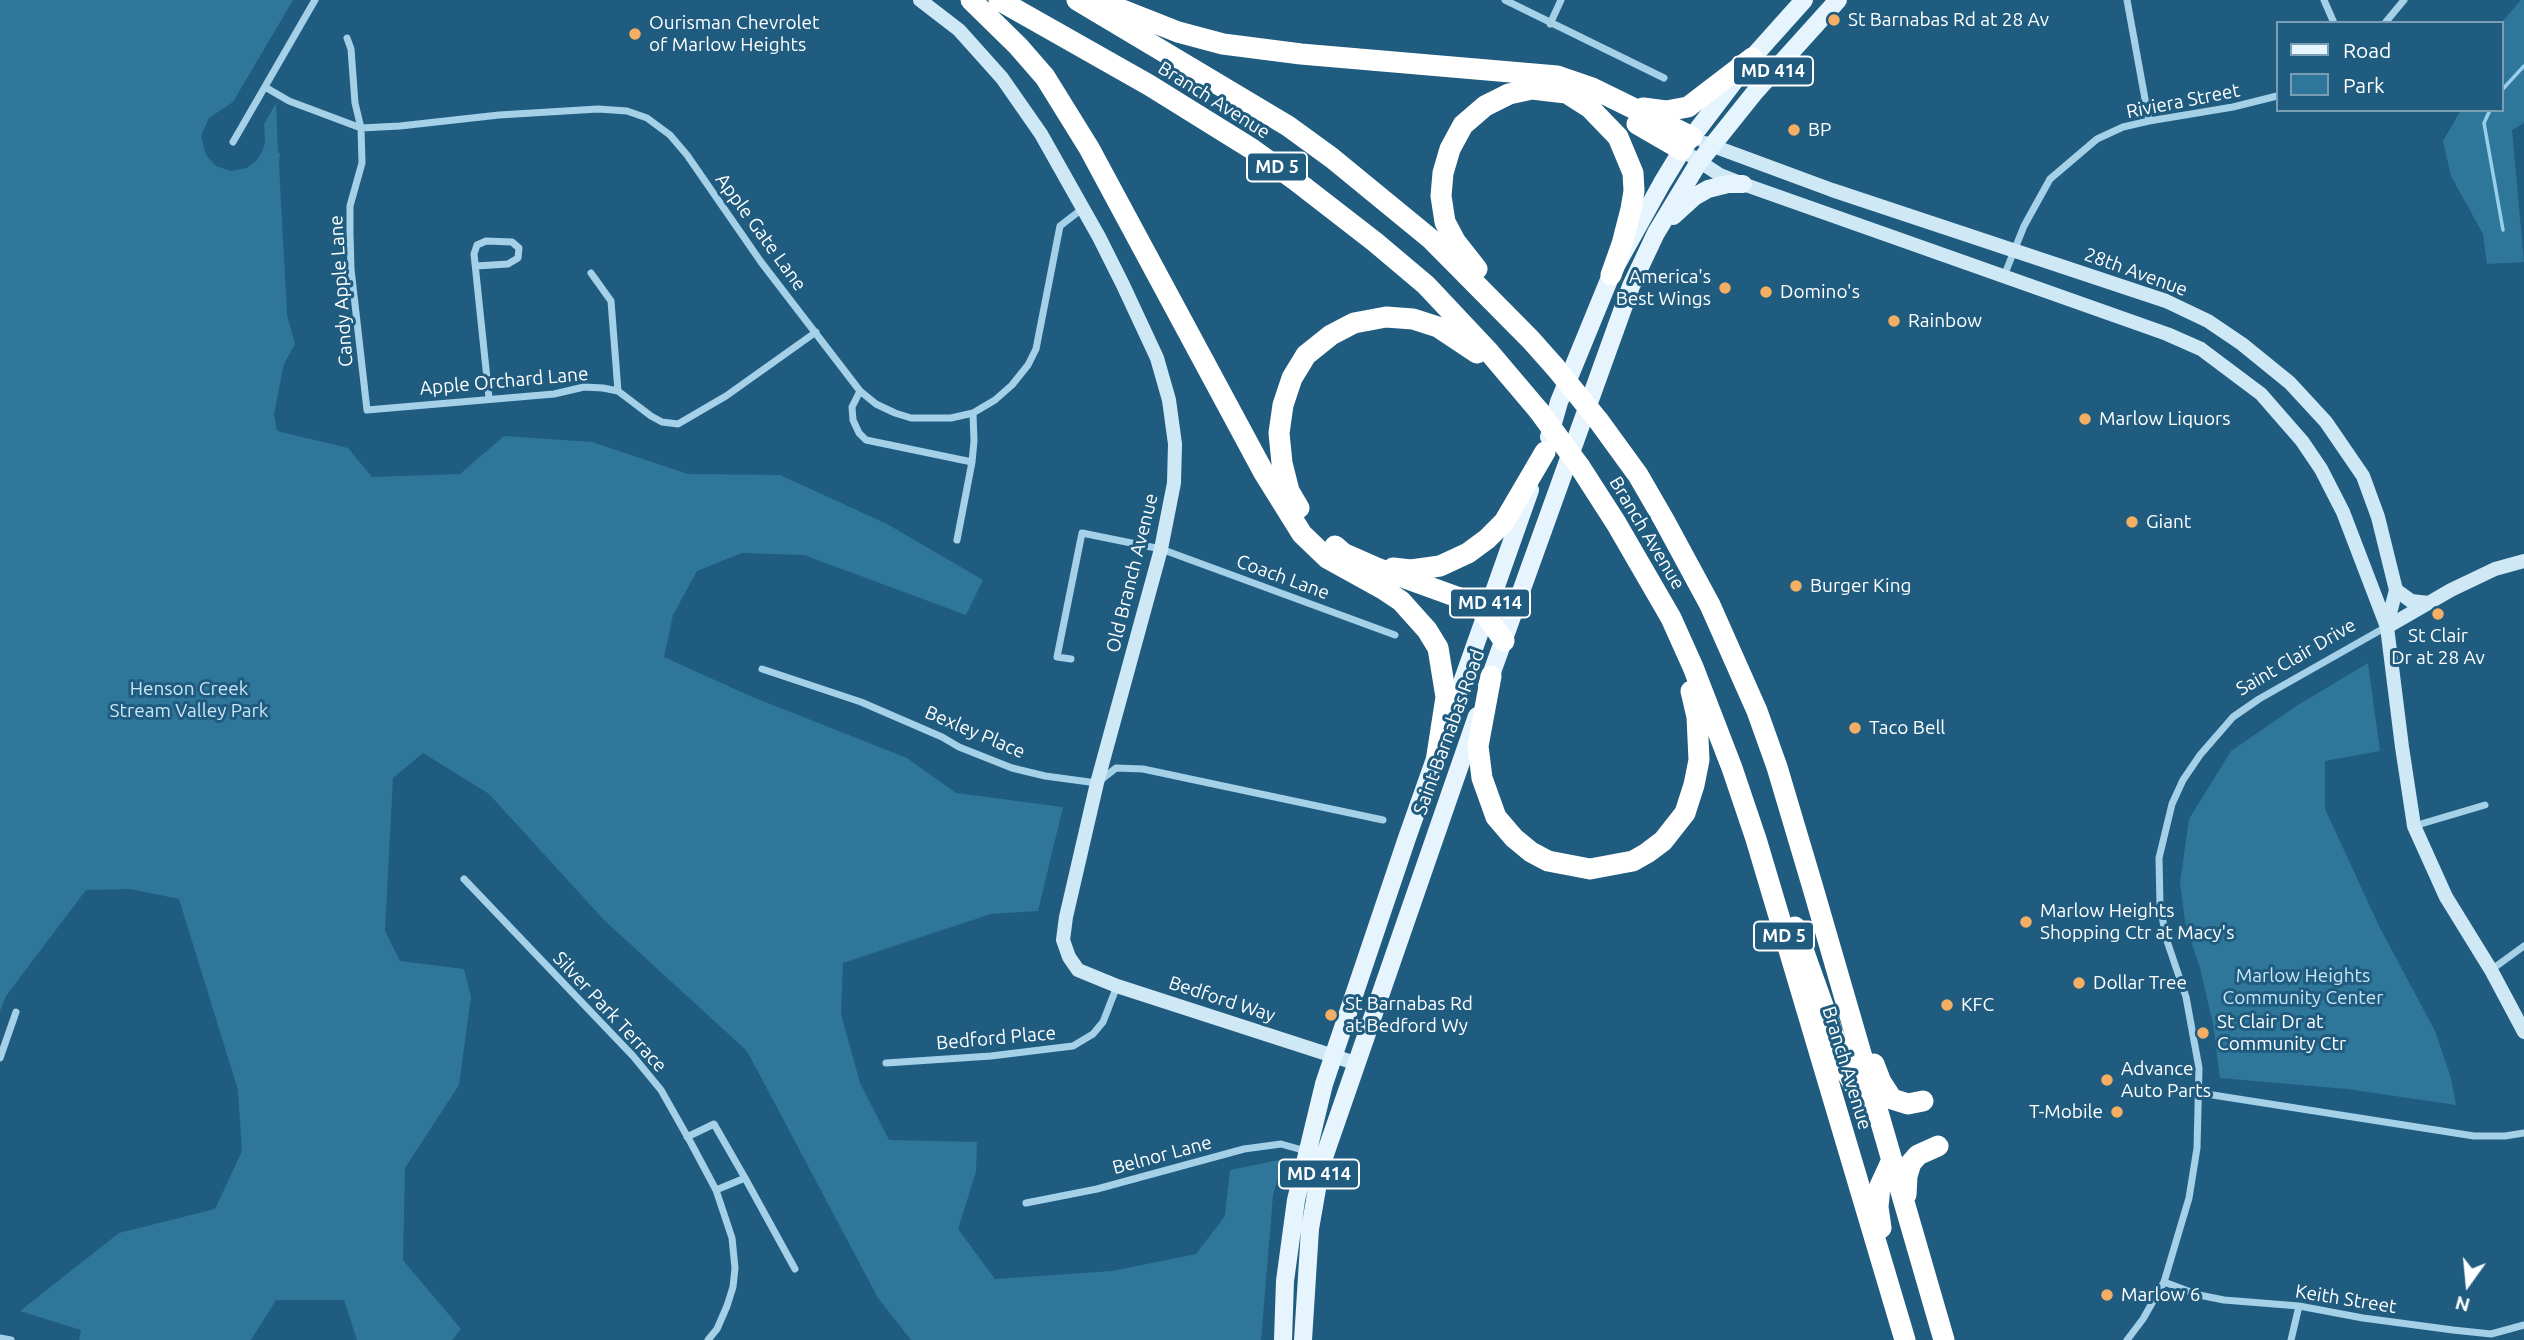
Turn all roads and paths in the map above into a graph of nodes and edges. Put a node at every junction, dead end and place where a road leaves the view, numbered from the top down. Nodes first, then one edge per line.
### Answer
1 (315, 0) edge
2 (920, 0) edge
3 (971, 0) edge
4 (999, 0) edge
5 (1077, 0) edge
6 (1097, 0) edge
7 (1505, 0) edge
8 (1561, 0) edge
9 (1804, 0) edge
10 (1838, 0) edge
11 (2127, 0) edge
12 (2324, 0) edge
13 (2404, 0) edge
14 (2333, 21) edge
15 (2387, 21) edge
16 (1550, 23) junction
17 (347, 38) dead end
18 (1752, 58) junction
19 (1664, 78) dead end
20 (265, 87) junction
21 (1566, 93) junction
22 (2276, 96) edge
23 (1631, 107) junction
24 (2149, 121) junction
25 (361, 128) junction
26 (233, 142) dead end
27 (1712, 146) junction
28 (1691, 149) junction
29 (1743, 184) junction
30 (1082, 209) junction
31 (1656, 233) junction
32 (2015, 249) junction
33 (476, 266) junction
34 (591, 273) dead end
35 (1611, 275) junction
36 (2004, 276) junction
37 (816, 332) junction
38 (1531, 340) junction
39 (1517, 385) junction
40 (618, 391) junction
41 (860, 391) junction
42 (489, 398) junction
43 (367, 410) joint
44 (973, 413) junction
45 (1545, 452) junction
46 (972, 462) junction
47 (957, 540) dead end
48 (1161, 548) junction
49 (2524, 561) edge
50 (1364, 562) junction
51 (1645, 575) junction
52 (2396, 590) junction
53 (2429, 603) junction
54 (1486, 615) junction
55 (2387, 627) junction
56 (1395, 635) dead end
57 (1504, 641) junction
58 (1071, 659) dead end
59 (762, 669) dead end
60 (1491, 676) junction
61 (1437, 755) junction
62 (1097, 783) junction
63 (2485, 805) dead end
64 (1383, 820) dead end
65 (2414, 826) junction
66 (1756, 839) junction
67 (464, 879) dead end
68 (2524, 946) edge
69 (1834, 961) junction
70 (1078, 970) joint
71 (2491, 970) junction
72 (1117, 986) junction
73 (16, 1012) dead end
74 (2524, 1032) edge
75 (1334, 1056) junction
76 (0, 1058) edge
77 (886, 1063) dead end
78 (1355, 1063) junction
79 (2200, 1093) junction
80 (1923, 1101) dead end
81 (1876, 1109) junction
82 (2524, 1133) edge
83 (687, 1137) junction
84 (1938, 1146) dead end
85 (1306, 1151) junction
86 (1892, 1160) junction
87 (744, 1178) junction
88 (716, 1191) junction
89 (1026, 1203) dead end
90 (1906, 1204) junction
91 (795, 1269) dead end
92 (2164, 1282) junction
93 (2299, 1306) junction
94 (1895, 1308) junction
95 (2524, 1325) edge
96 (2453, 1330) junction
97 (0, 1338) edge
98 (11, 1340) edge
99 (708, 1340) edge
100 (1283, 1340) edge
101 (1303, 1340) edge
102 (1905, 1340) edge
103 (1944, 1340) edge
104 (2127, 1340) edge
105 (2291, 1340) edge
106 (2452, 1340) edge

1 - 20 street
2 - 30 street, Old Branch Avenue
3 - 61 highway
4 - 39 highway, Branch Avenue / MD 5
5 - 38 highway, Branch Avenue / MD 5
6 - 23 highway
7 - 16 street
8 - 16 street
9 - 18 main road, Saint Barnabas Road / MD 414
10 - 27 main road, Saint Barnabas Road / MD 414
11 - 24 street
12 - 14 street
13 - 15 street
16 - 19 street
17 - 25 street, Candy Apple Lane
18 - 23 highway
18 - 28 main road, Saint Barnabas Road / MD 414
20 - 25 street, Apple Gate Lane
20 - 26 street
21 - 28 highway
21 - 35 highway
21 - 38 highway
22 - 24 street, Riviera Street
23 - 28 highway
24 - 32 street, Riviera Street
25 - 37 street, Apple Gate Lane
25 - 43 street, Candy Apple Lane
27 - 28 main road, Saint Barnabas Road / MD 414
27 - 32 street, 28th Avenue
28 - 29 street, 28th Avenue
28 - 31 main road, Saint Barnabas Road / MD 414
28 - 35 main road, Saint Barnabas Road / MD 414
29 - 31 main road
29 - 36 street, 28th Avenue
30 - 44 street, Apple Gate Lane
30 - 48 street, Old Branch Avenue
31 - 57 main road, Saint Barnabas Road / MD 414
32 - 36 street, Riviera Street
32 - 52 street, 28th Avenue
33 - 33 street
33 - 42 street
34 - 40 street
35 - 45 main road, Saint Barnabas Road / MD 414
36 - 55 street, 28th Avenue
37 - 40 street
37 - 41 street, Apple Gate Lane
38 - 69 highway, Branch Avenue / MD 5, bridge
39 - 50 highway
39 - 51 highway, Branch Avenue / MD 5, bridge
40 - 42 street, Apple Orchard Lane
41 - 44 street, Apple Gate Lane
41 - 46 street
42 - 43 street, Apple Orchard Lane
44 - 46 street
45 - 50 highway
45 - 54 main road, Saint Barnabas Road / MD 414
46 - 47 street
48 - 56 street, Coach Lane
48 - 58 street, Coach Lane
48 - 62 street, Old Branch Avenue
49 - 53 street, Saint Clair Drive
50 - 54 highway
51 - 60 highway
51 - 66 highway, Branch Avenue / MD 5
52 - 53 street
52 - 55 street, 28th Avenue
53 - 55 street, Saint Clair Drive
54 - 57 highway
54 - 61 main road, Saint Barnabas Road / MD 414
55 - 65 street, 28th Avenue
55 - 79 street, Saint Clair Drive
57 - 60 main road, Saint Barnabas Road / MD 414
59 - 62 street, Bexley Place
60 - 78 main road, Saint Barnabas Road / MD 414
61 - 75 main road, Saint Barnabas Road / MD 414
62 - 64 street
62 - 70 street, Old Branch Avenue
63 - 65 street
65 - 71 street, 28th Avenue
66 - 81 highway
66 - 94 highway, Branch Avenue / MD 5
67 - 83 street, Silver Park Terrace
68 - 71 street
69 - 80 highway
69 - 81 highway, Branch Avenue / MD 5
70 - 72 street, Bedford Way
71 - 74 street, 28th Avenue
72 - 75 street, Bedford Way
72 - 77 street, Bedford Place
73 - 76 street
75 - 78 street, Bedford Way
75 - 85 main road, Saint Barnabas Road / MD 414
78 - 101 main road, Saint Barnabas Road / MD 414
79 - 82 street
79 - 92 street, Saint Clair Drive
81 - 86 highway, Branch Avenue / MD 5
83 - 87 street
83 - 88 street, Silver Park Terrace
84 - 90 highway
85 - 89 street, Belnor Lane
85 - 100 main road, Saint Barnabas Road / MD 414
86 - 90 highway, Branch Avenue / MD 5
86 - 94 highway
87 - 88 street
87 - 91 street
88 - 99 street, Silver Park Terrace
90 - 103 highway, Branch Avenue / MD 5
92 - 93 street, Keith Street
92 - 104 street, Saint Clair Drive
93 - 96 street, Keith Street
93 - 105 street
94 - 102 highway, Branch Avenue / MD 5
95 - 96 street, Keith Street
96 - 106 street
97 - 98 street

